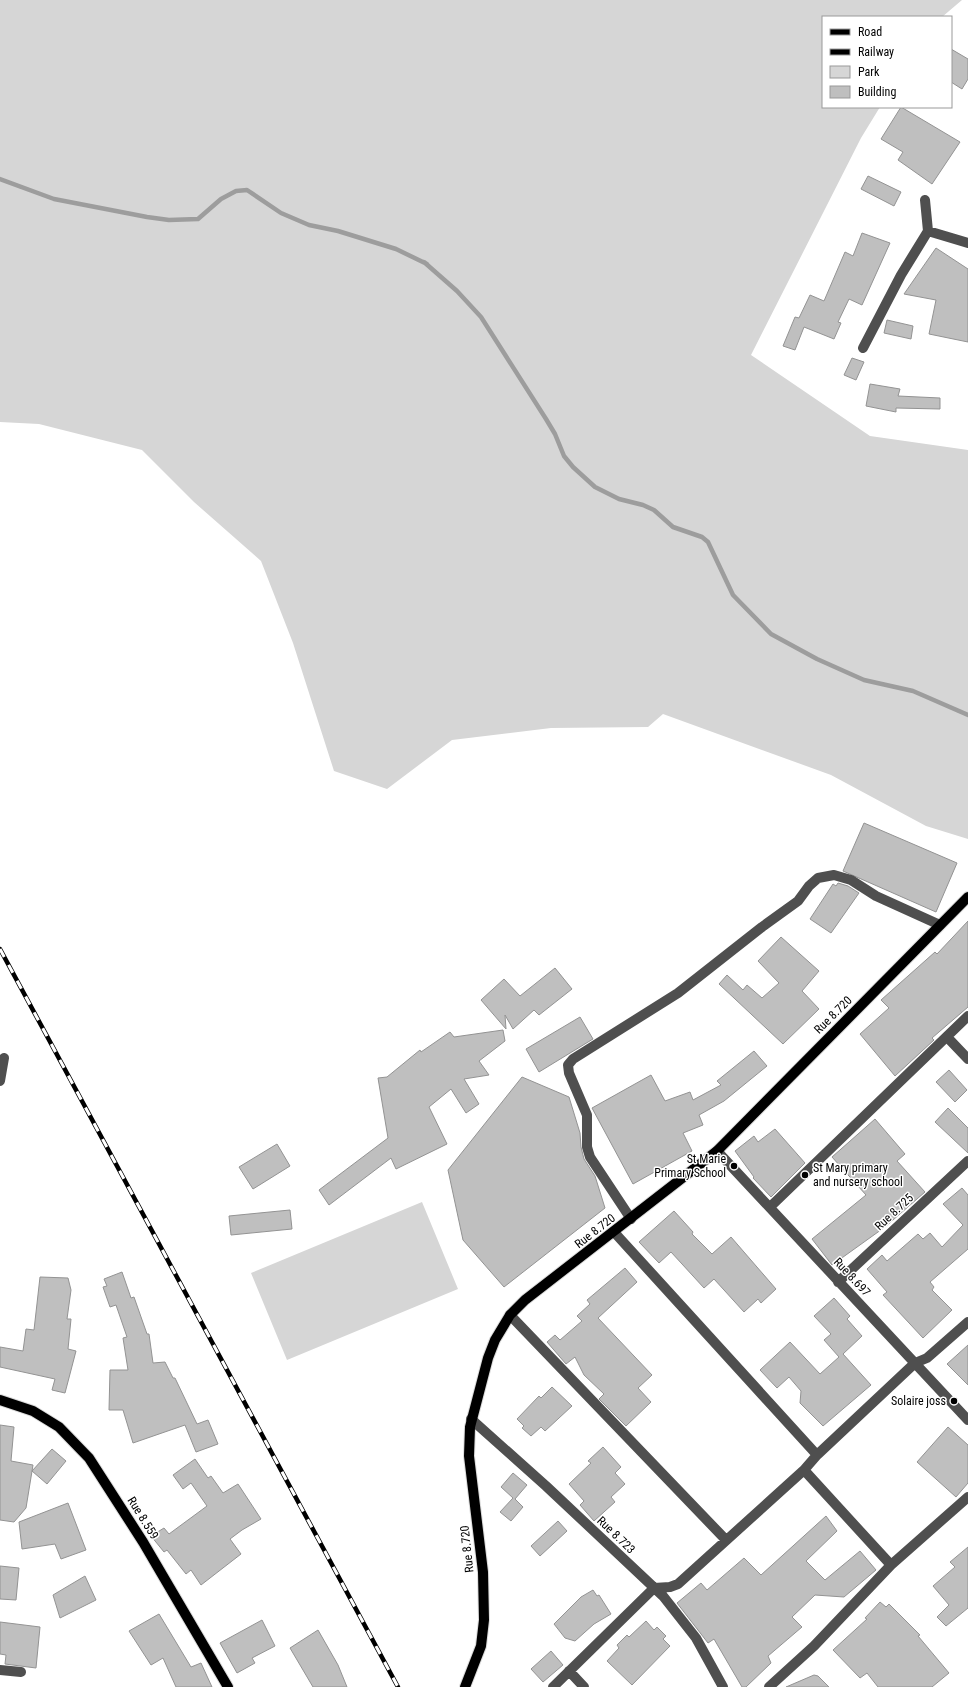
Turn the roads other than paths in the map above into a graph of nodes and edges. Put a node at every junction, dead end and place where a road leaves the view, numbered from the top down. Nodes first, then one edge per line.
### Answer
1 (925, 200) dead end
2 (928, 231) junction
3 (968, 243) edge
4 (863, 348) dead end
5 (968, 897) edge
6 (940, 925) junction
7 (968, 1016) edge
8 (947, 1037) junction
9 (4, 1058) dead end
10 (968, 1059) edge
11 (0, 1080) edge
12 (717, 1151) junction
13 (968, 1161) edge
14 (770, 1207) junction
15 (631, 1218) junction
16 (614, 1232) junction
17 (838, 1282) junction
18 (510, 1314) junction
19 (968, 1322) edge
20 (915, 1363) junction
21 (0, 1400) edge
22 (471, 1419) junction
23 (968, 1420) edge
24 (817, 1455) junction
25 (804, 1470) junction
26 (968, 1497) edge
27 (726, 1540) junction
28 (891, 1565) junction
29 (654, 1588) junction
30 (0, 1670) edge
31 (569, 1671) junction
32 (21, 1672) dead end
33 (228, 1687) edge
34 (465, 1687) edge
35 (553, 1687) edge
36 (584, 1687) edge
37 (723, 1687) edge
38 (769, 1687) edge

1 - 2 street
2 - 3 street
2 - 4 street
5 - 6 main road, Rue 8.720
6 - 12 main road, Rue 8.720
6 - 15 street
7 - 8 street
8 - 10 street
8 - 14 street
9 - 11 street
12 - 14 street, Rue 8.697
12 - 15 main road, Rue 8.720
13 - 17 street, Rue 8.725
14 - 17 street, Rue 8.697
15 - 16 main road, Rue 8.720
16 - 18 main road, Rue 8.720
16 - 24 street
17 - 20 street, Rue 8.697
18 - 22 main road, Rue 8.720
18 - 27 street
19 - 20 street
20 - 23 street, Rue 8.697
20 - 24 street
21 - 33 main road, Rue 8.559
22 - 29 street, Rue 8.723
22 - 34 main road, Rue 8.720
24 - 25 street
25 - 27 street
25 - 28 street
26 - 28 street
27 - 29 street
28 - 38 street
29 - 31 street
29 - 37 street, Rue 8.723
30 - 32 street
31 - 35 street
31 - 36 street

